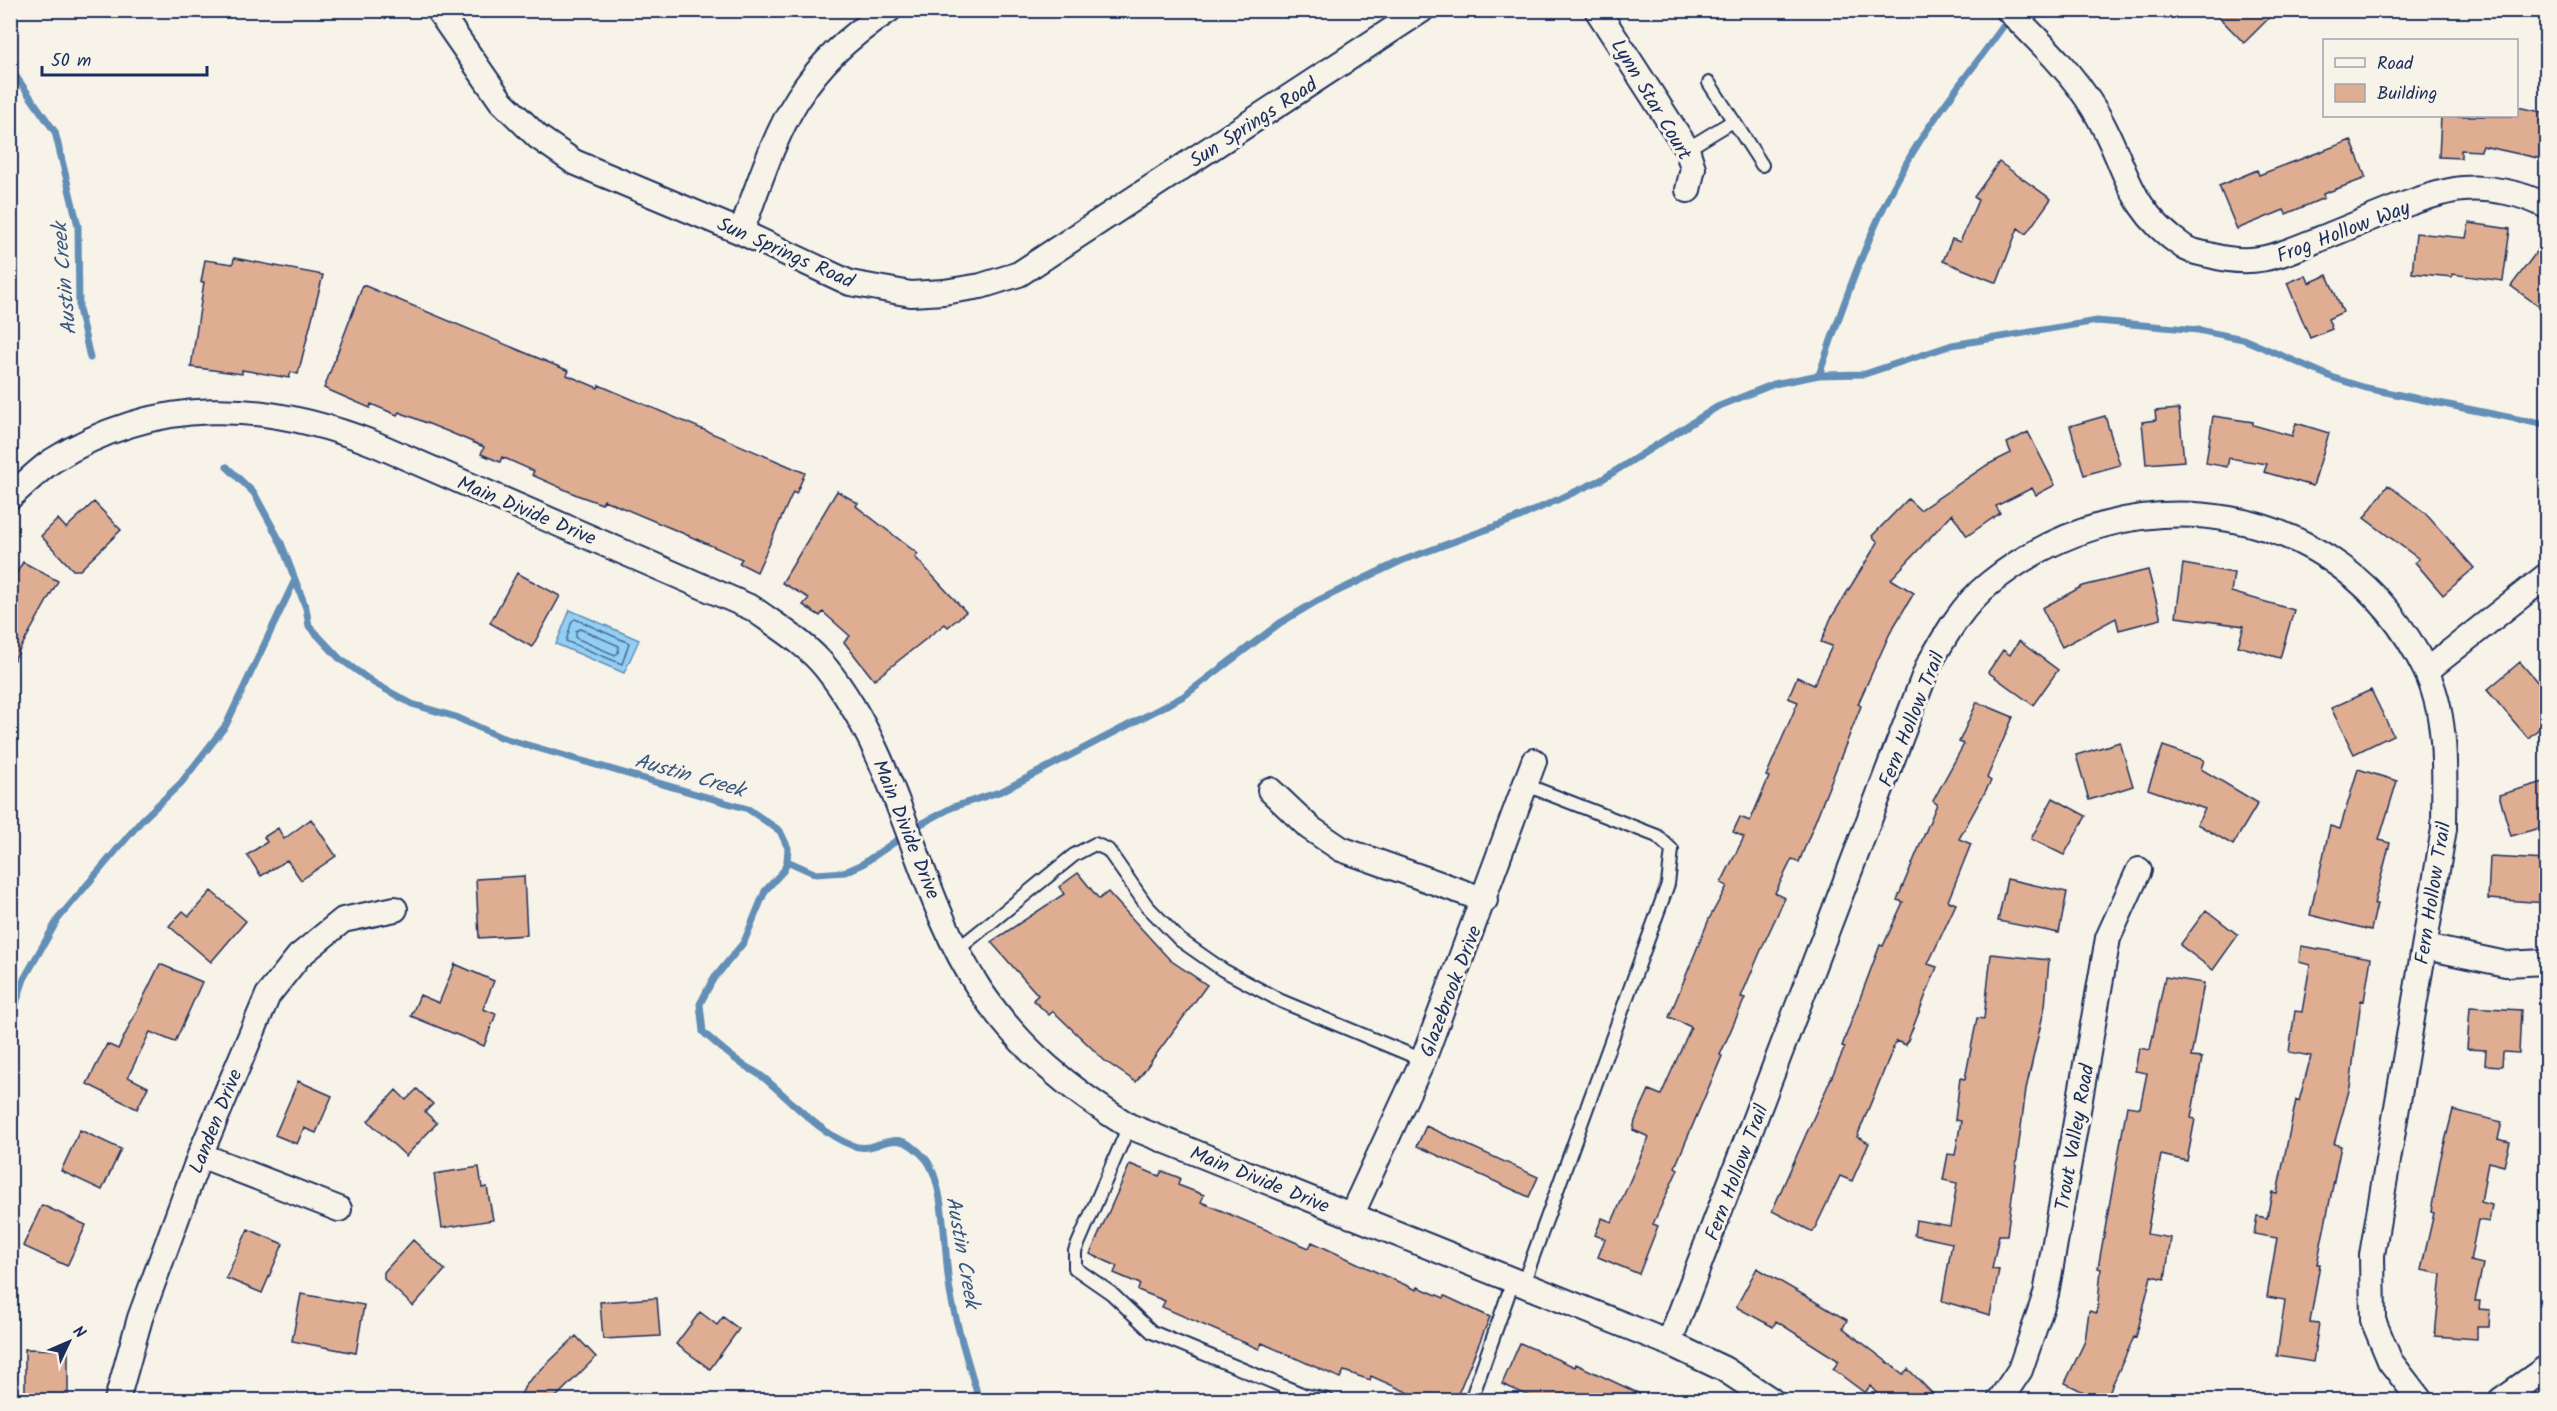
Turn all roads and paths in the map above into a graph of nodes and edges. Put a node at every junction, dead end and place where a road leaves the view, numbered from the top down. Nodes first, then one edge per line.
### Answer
1 (438, 10) edge
2 (1422, 10) edge
3 (1597, 10) edge
4 (2008, 10) edge
5 (885, 12) edge
6 (1388, 20) edge
7 (1709, 83) dead end
8 (1733, 121) junction
9 (1687, 149) junction
10 (1762, 165) dead end
11 (1688, 190) dead end
12 (2547, 206) edge
13 (741, 232) junction
14 (10, 497) edge
15 (2547, 576) edge
16 (2426, 671) junction
17 (1534, 761) dead end
18 (1526, 785) junction
19 (1270, 790) dead end
20 (2139, 870) dead end
21 (1485, 900) junction
22 (395, 909) dead end
23 (2426, 947) junction
24 (958, 950) junction
25 (2547, 962) edge
26 (1423, 1060) junction
27 (1129, 1126) junction
28 (200, 1155) junction
29 (339, 1209) dead end
30 (1351, 1216) junction
31 (1518, 1282) junction
32 (1669, 1343) junction
33 (2547, 1368) edge
34 (117, 1401) edge
35 (1328, 1401) edge
36 (1471, 1401) edge
37 (1771, 1401) edge
38 (2000, 1401) edge
39 (2420, 1401) edge
40 (2501, 1401) edge

1 - 13 street, Sun Springs Road
2 - 6 street, Sun Springs Road
3 - 9 street, Lynn Star Court
4 - 12 street, Frog Hollow Way
5 - 13 street
6 - 13 street, Sun Springs Road
7 - 8 lane
8 - 9 lane
8 - 10 lane
9 - 11 street, Lynn Star Court
14 - 24 street, Main Divide Drive
15 - 16 street
16 - 23 street, Fern Hollow Trail
16 - 32 street, Fern Hollow Trail
17 - 18 street, Glazebrook Drive
18 - 21 street, Glazebrook Drive
18 - 31 lane
19 - 21 street
20 - 38 street, Trout Valley Road
21 - 26 street, Glazebrook Drive
22 - 28 street, Landen Drive
23 - 25 street
23 - 39 street, Fern Hollow Trail
24 - 26 lane
24 - 27 street, Main Divide Drive
26 - 30 street, Glazebrook Drive
27 - 30 street, Main Divide Drive
27 - 35 lane
28 - 29 street
28 - 34 street, Landen Drive
30 - 31 street, Main Divide Drive
31 - 32 street, Main Divide Drive
31 - 36 lane
32 - 37 street, Main Divide Drive
33 - 40 street

